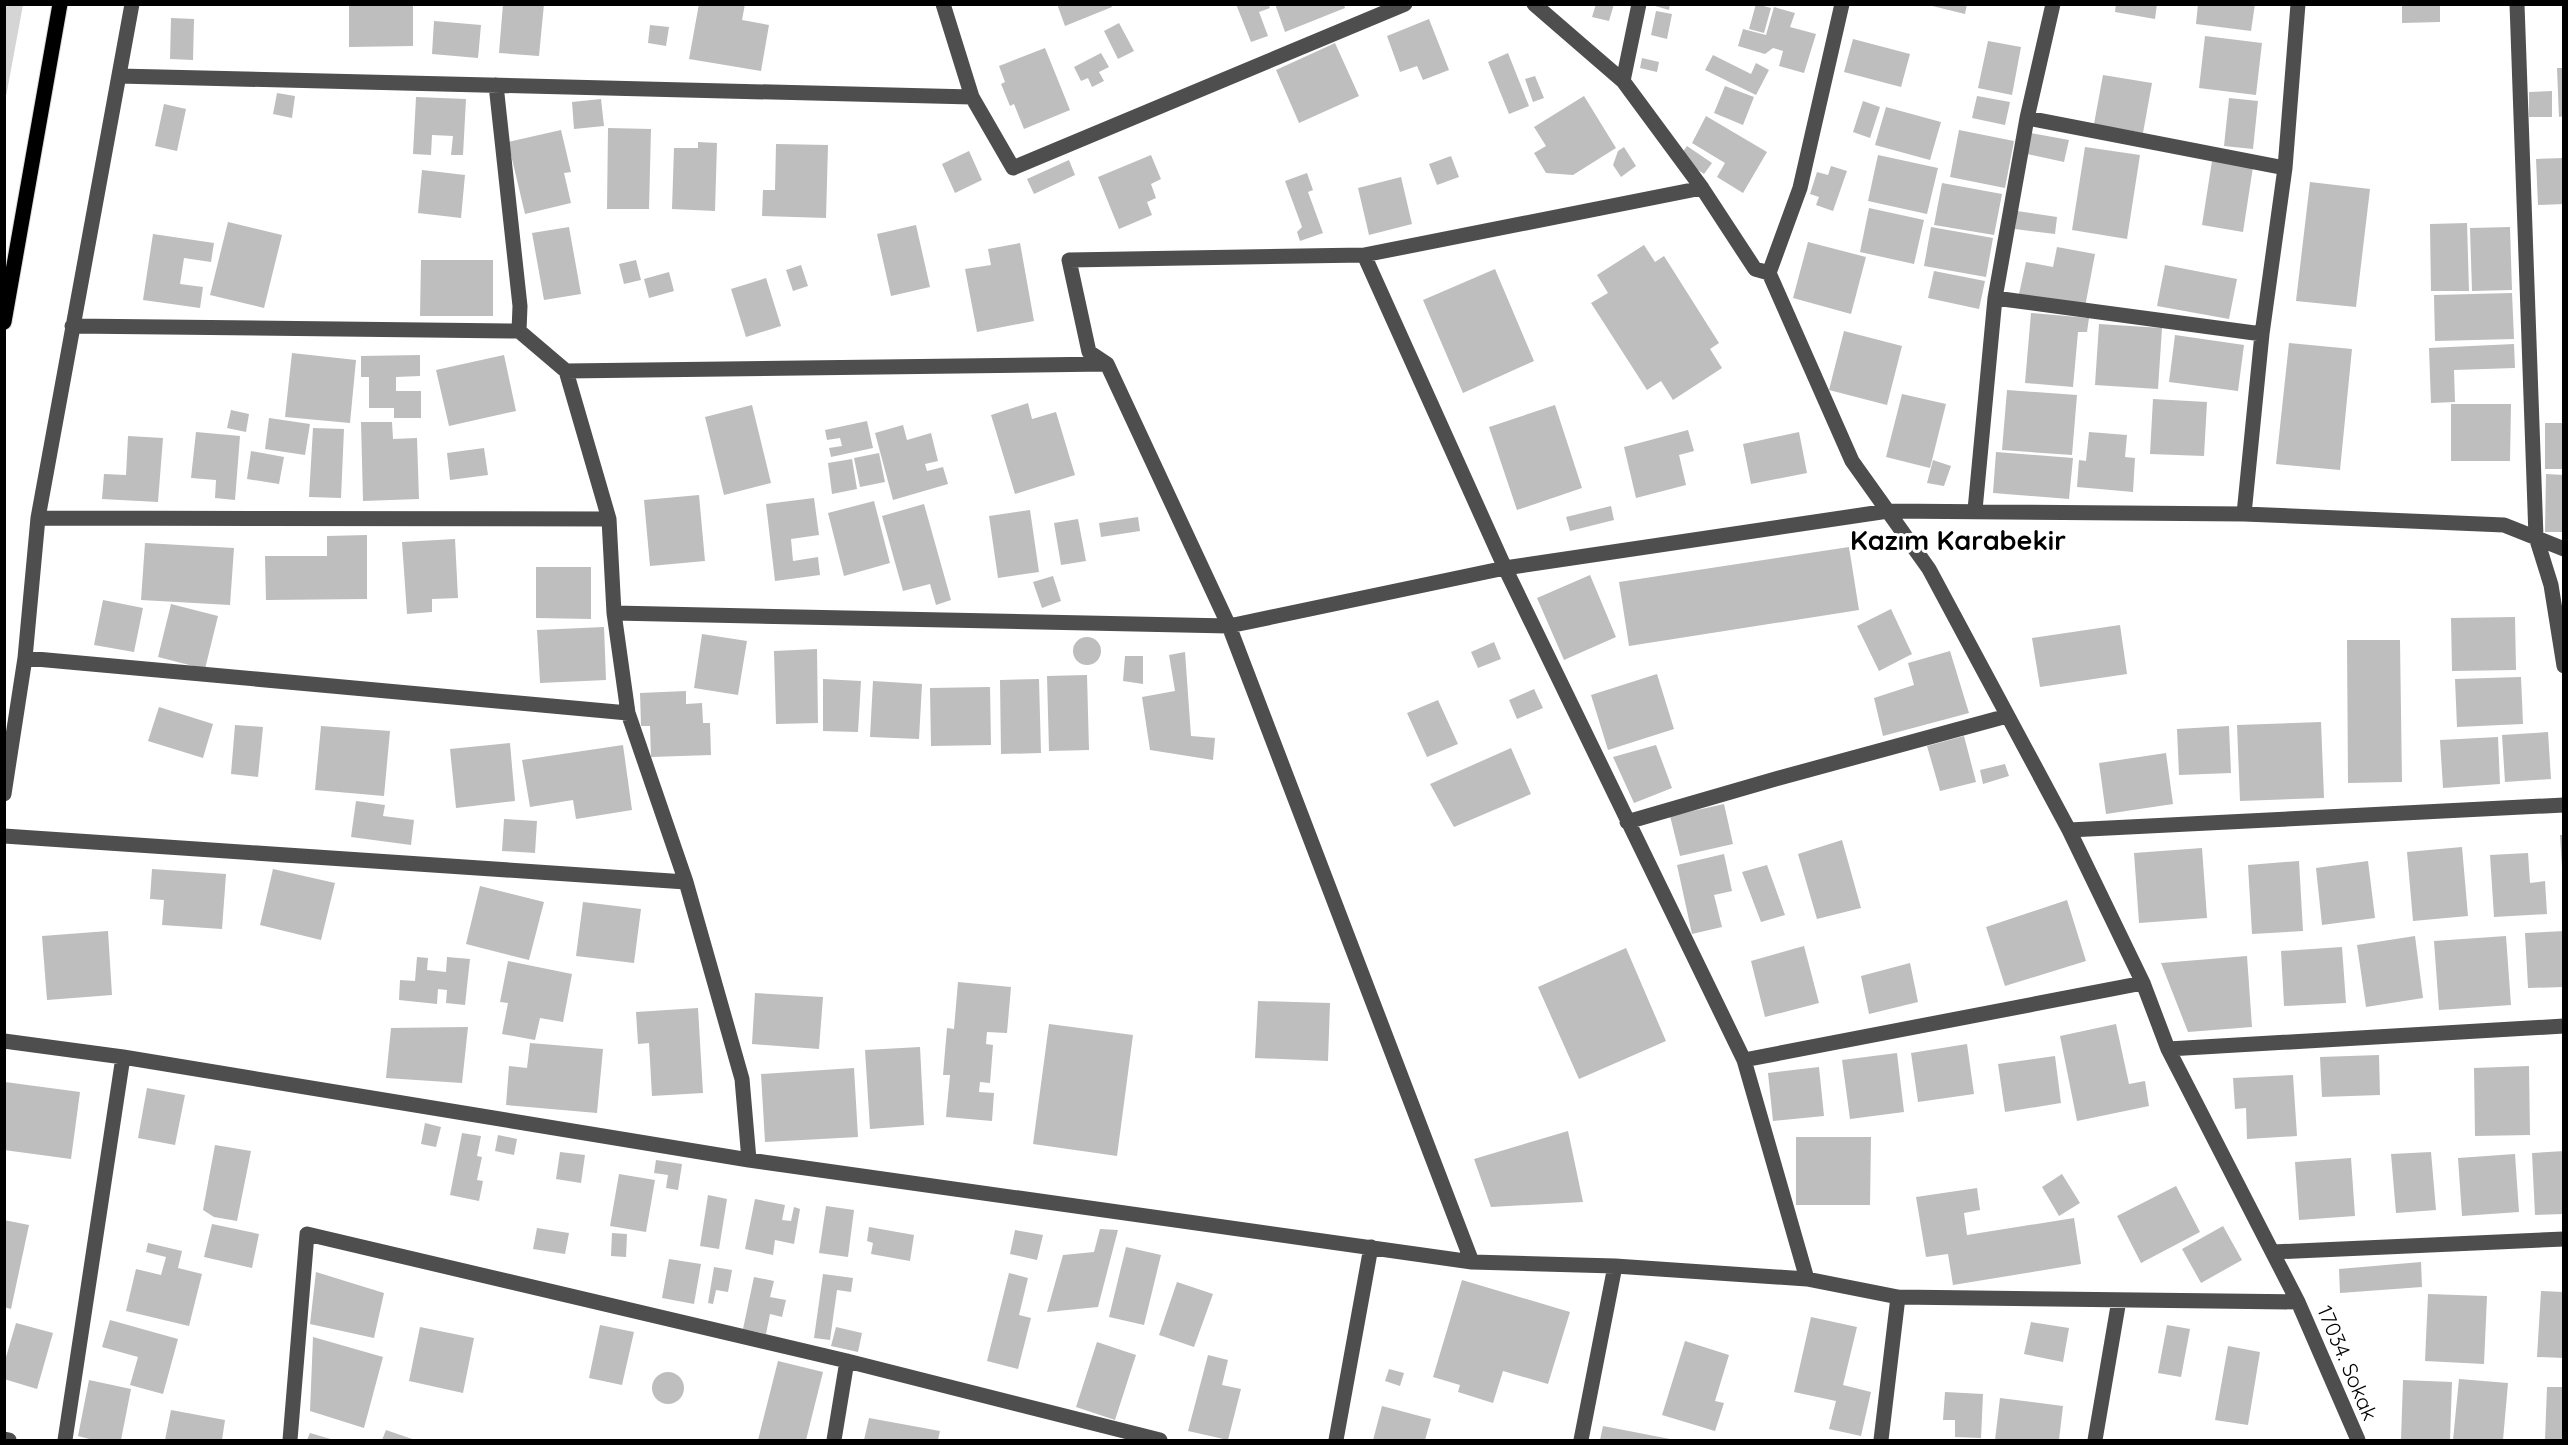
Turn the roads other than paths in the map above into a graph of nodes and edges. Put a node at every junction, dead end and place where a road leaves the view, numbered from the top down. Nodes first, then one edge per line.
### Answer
1 (60, 4) edge
2 (132, 4) edge
3 (943, 4) edge
4 (1405, 4) edge
5 (1534, 4) edge
6 (1639, 4) edge
7 (1842, 4) edge
8 (2053, 4) edge
9 (2298, 4) edge
10 (2517, 4) edge
11 (119, 76) junction
12 (1623, 81) junction
13 (495, 85) junction
14 (972, 97) junction
15 (2027, 118) junction
16 (2284, 168) junction
17 (1702, 188) junction
18 (1364, 255) junction
19 (1769, 273) junction
20 (1995, 298) junction
21 (4, 322) edge
22 (72, 326) junction
23 (519, 331) junction
24 (2262, 334) junction
25 (1107, 364) junction
26 (566, 371) junction
27 (1975, 510) junction
28 (1888, 511) junction
29 (2244, 514) junction
30 (38, 518) junction
31 (609, 519) junction
32 (2536, 537) junction
33 (2564, 549) edge
34 (1505, 568) junction
35 (614, 613) junction
36 (1229, 626) junction
37 (25, 658) junction
38 (2564, 666) edge
39 (628, 713) junction
40 (2007, 716) junction
41 (4, 794) edge
42 (2564, 806) edge
43 (1628, 822) junction
44 (2069, 830) junction
45 (4, 836) edge
46 (686, 882) junction
47 (2143, 983) junction
48 (2564, 1026) edge
49 (4, 1041) edge
50 (2168, 1049) junction
51 (123, 1057) junction
52 (1744, 1060) junction
53 (749, 1160) junction
54 (2564, 1239) edge
55 (1371, 1247) junction
56 (2272, 1252) junction
57 (1472, 1262) junction
58 (1615, 1266) junction
59 (1807, 1279) junction
60 (1898, 1297) junction
61 (2119, 1300) junction
62 (2298, 1302) junction
63 (847, 1361) junction
64 (4, 1439) edge
65 (9, 1440) edge
66 (65, 1440) edge
67 (290, 1440) edge
68 (834, 1440) edge
69 (1160, 1440) edge
70 (1336, 1440) edge
71 (1581, 1440) edge
72 (1881, 1440) edge
73 (2095, 1440) edge
74 (2358, 1440) edge

1 - 21 main road
2 - 11 street
3 - 14 street
4 - 14 street
5 - 12 street
6 - 12 street
7 - 19 street
8 - 15 street
9 - 16 street
10 - 32 street
11 - 13 street
11 - 22 street
12 - 17 street
13 - 14 street
13 - 23 street
15 - 16 street
15 - 20 street
16 - 24 street
17 - 18 street
17 - 19 street
18 - 25 street
18 - 34 street
19 - 28 street, 17034. Sokak
20 - 24 street
20 - 27 street
22 - 23 street
22 - 30 street
23 - 26 street
24 - 29 street
25 - 26 street
25 - 36 street
26 - 31 street
27 - 28 street
27 - 29 street
28 - 34 street
28 - 40 street, 17034. Sokak
29 - 32 street
30 - 31 street
30 - 37 street
31 - 35 street
32 - 33 street
32 - 38 street
34 - 36 street
34 - 43 street
35 - 36 street
35 - 39 street
36 - 57 street
37 - 39 street
37 - 41 street
39 - 46 street
40 - 43 street
40 - 44 street, 17034. Sokak
42 - 44 street
43 - 52 street
44 - 47 street, 17034. Sokak
45 - 46 street
46 - 53 street
47 - 50 street, 17034. Sokak
47 - 52 street
48 - 50 street
49 - 51 street
50 - 56 street, 17034. Sokak
51 - 53 street
51 - 66 street
52 - 59 street
53 - 55 street
54 - 56 street
55 - 57 street
55 - 70 street
56 - 62 street, 17034. Sokak
57 - 58 street
58 - 59 street
58 - 71 street
59 - 60 street
60 - 61 street
60 - 72 street
61 - 62 street
61 - 73 street
62 - 74 street, 17034. Sokak
63 - 67 street
63 - 68 street
63 - 69 street
64 - 65 street

